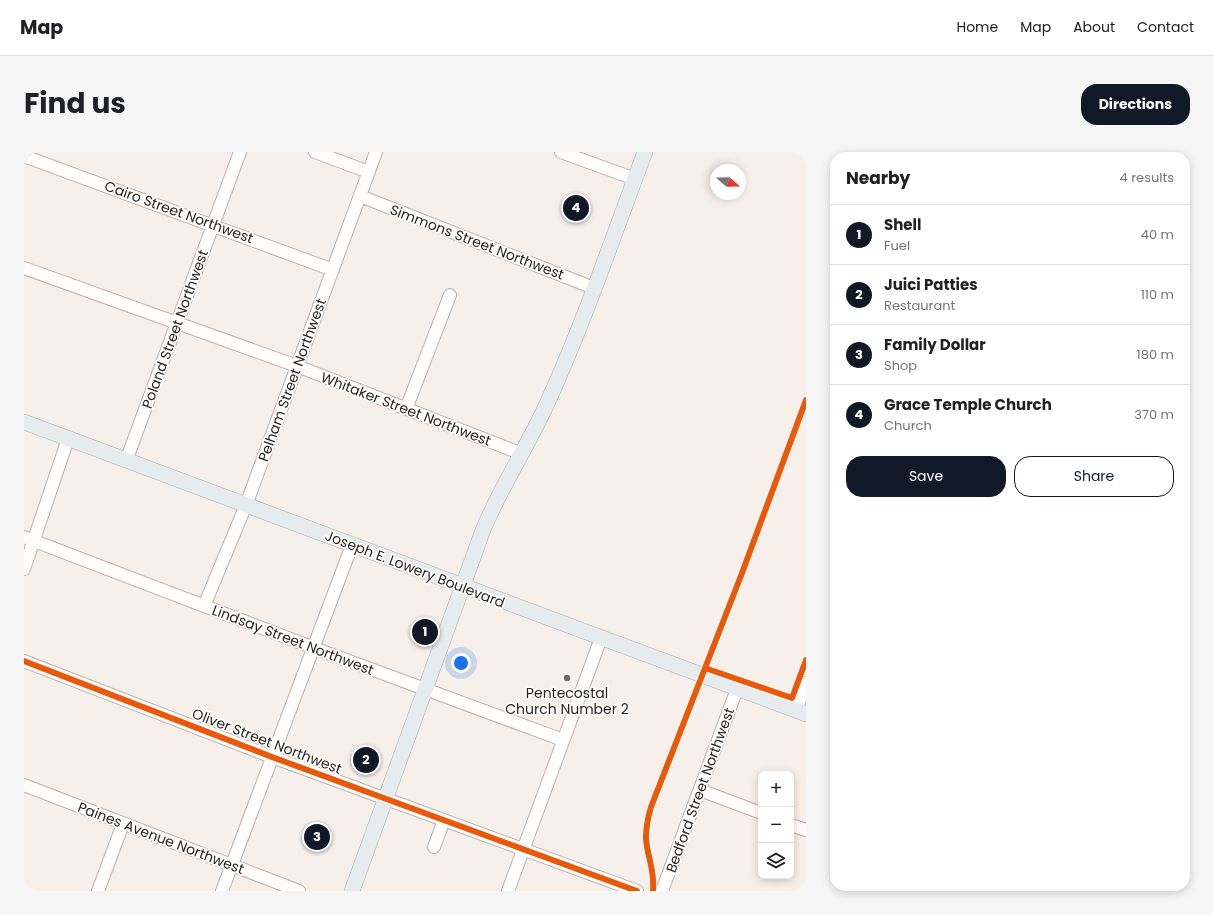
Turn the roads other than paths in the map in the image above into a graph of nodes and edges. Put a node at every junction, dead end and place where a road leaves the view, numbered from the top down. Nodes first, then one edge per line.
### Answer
1 (240, 152) edge
2 (315, 152) edge
3 (376, 152) edge
4 (561, 152) edge
5 (645, 152) edge
6 (24, 156) edge
7 (369, 172) junction
8 (635, 179) junction
9 (360, 196) junction
10 (213, 224) junction
11 (24, 268) edge
12 (333, 270) junction
13 (594, 288) junction
14 (450, 295) dead end
15 (177, 324) junction
16 (297, 366) junction
17 (406, 409) junction
18 (24, 422) edge
19 (68, 439) junction
20 (522, 454) junction
21 (126, 461) junction
22 (246, 505) junction
23 (29, 539) edge
24 (352, 545) junction
25 (24, 569) edge
26 (462, 587) junction
27 (204, 606) junction
28 (601, 638) junction
29 (313, 648) junction
30 (24, 661) edge
31 (806, 683) edge
32 (737, 689) junction
33 (425, 690) junction
34 (801, 712) edge
35 (563, 740) junction
36 (272, 757) junction
37 (24, 785) edge
38 (700, 790) junction
39 (386, 799) junction
40 (758, 812) edge
41 (444, 820) junction
42 (123, 824) junction
43 (794, 826) edge
44 (806, 830) edge
45 (434, 847) dead end
46 (523, 850) junction
47 (232, 866) junction
48 (98, 891) edge
49 (222, 891) edge
50 (299, 891) edge
51 (352, 891) edge
52 (508, 891) edge
53 (638, 891) edge
54 (662, 891) edge

1 - 10 street, Poland Street Northwest
2 - 7 street
3 - 7 street, Pelham Street Northwest
4 - 8 street
5 - 8 main road
6 - 10 street, Cairo Street Northwest
7 - 9 street, Pelham Street Northwest
8 - 13 main road
9 - 12 street, Pelham Street Northwest
9 - 13 street, Simmons Street Northwest
10 - 12 street, Cairo Street Northwest
10 - 15 street, Poland Street Northwest
11 - 15 street, Whitaker Street Northwest
12 - 16 street, Pelham Street Northwest
13 - 20 main road
14 - 17 street
15 - 16 street, Whitaker Street Northwest
15 - 21 street, Poland Street Northwest
16 - 17 street, Whitaker Street Northwest
16 - 22 street, Pelham Street Northwest
17 - 20 street, Whitaker Street Northwest
18 - 19 main road, Joseph E. Lowery Boulevard
19 - 21 main road, Joseph E. Lowery Boulevard
19 - 23 street
20 - 26 main road
21 - 22 main road, Joseph E. Lowery Boulevard
22 - 24 main road, Joseph E. Lowery Boulevard
22 - 27 street, Pelham Street Northwest
23 - 25 street
23 - 27 street, Lindsay Street Northwest
24 - 26 main road, Joseph E. Lowery Boulevard
24 - 29 street
26 - 28 main road, Joseph E. Lowery Boulevard
26 - 33 main road
27 - 29 street, Lindsay Street Northwest
28 - 32 main road, Joseph E. Lowery Boulevard
28 - 35 street
29 - 33 street, Lindsay Street Northwest
29 - 36 street
30 - 36 street, Oliver Street Northwest
31 - 34 street
32 - 34 main road, Joseph E. Lowery Boulevard
32 - 38 street, Bedford Street Northwest
33 - 35 street, Lindsay Street Northwest
33 - 39 main road
35 - 46 street
36 - 39 street, Oliver Street Northwest
36 - 47 street
37 - 42 street, Paines Avenue Northwest
38 - 40 street
38 - 54 street, Bedford Street Northwest
39 - 41 street, Oliver Street Northwest
39 - 51 main road
41 - 45 street
41 - 46 street, Oliver Street Northwest
42 - 47 street, Paines Avenue Northwest
42 - 48 street
43 - 44 street
46 - 52 street
46 - 53 street, Oliver Street Northwest
47 - 49 street
47 - 50 street, Paines Avenue Northwest

